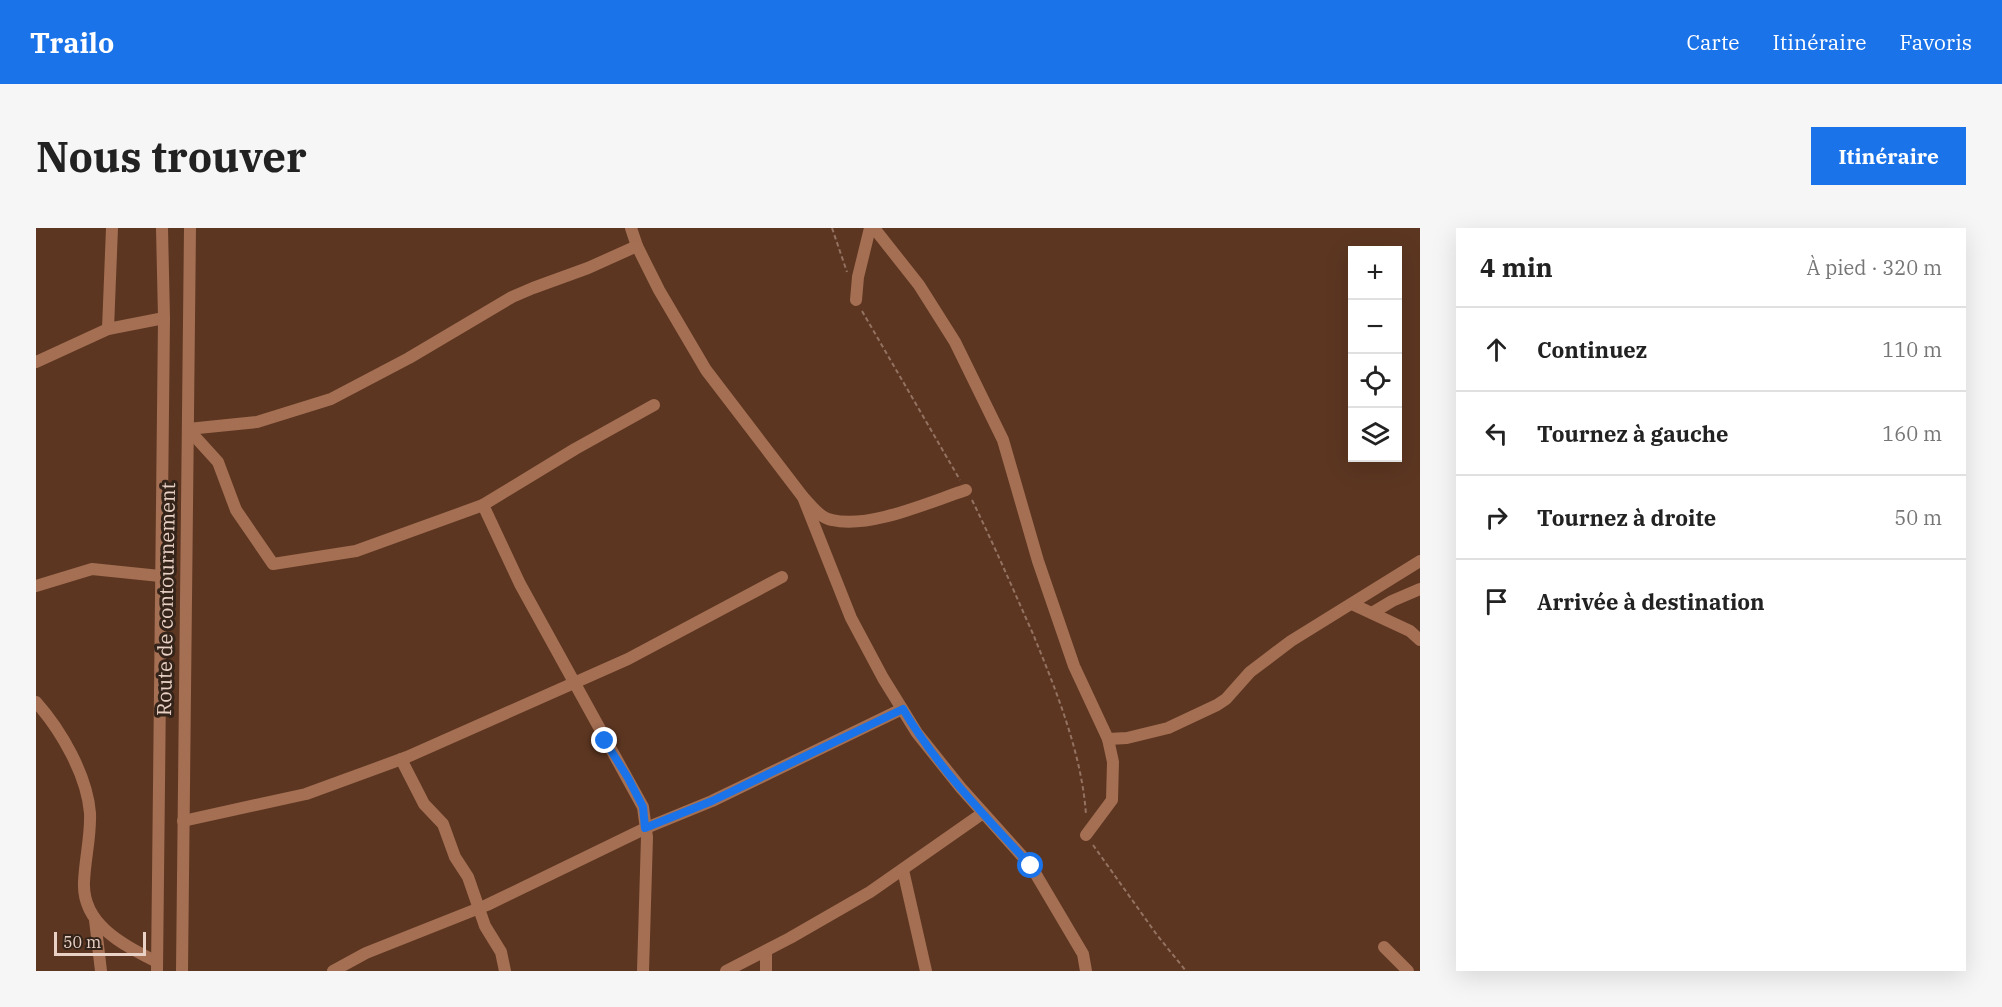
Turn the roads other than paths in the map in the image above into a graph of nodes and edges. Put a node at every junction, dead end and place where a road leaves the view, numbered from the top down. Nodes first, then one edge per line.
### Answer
1 (112, 228) edge
2 (162, 228) edge
3 (190, 228) edge
4 (631, 228) edge
5 (872, 228) edge
6 (637, 246) junction
7 (856, 300) road end
8 (164, 318) junction
9 (108, 329) junction
10 (36, 362) edge
11 (654, 405) dead end
12 (188, 429) junction
13 (966, 490) road end
14 (803, 497) junction
15 (483, 505) junction
16 (1420, 561) edge
17 (160, 576) junction
18 (782, 577) dead end
19 (36, 586) edge
20 (1420, 589) edge
21 (1352, 604) junction
22 (1372, 613) junction
23 (1420, 640) edge
24 (573, 683) junction
25 (36, 702) edge
26 (903, 709) junction
27 (1108, 739) junction
28 (401, 759) junction
29 (983, 813) junction
30 (183, 821) junction
31 (645, 828) junction
32 (1086, 835) road end
33 (903, 870) junction
34 (479, 909) junction
35 (95, 920) junction
36 (1384, 947) dead end
37 (766, 951) junction
38 (157, 966) edge
39 (101, 971) edge
40 (182, 971) edge
41 (333, 971) edge
42 (505, 971) edge
43 (644, 971) edge
44 (726, 971) edge
45 (766, 971) edge
46 (926, 971) edge
47 (1086, 971) edge
48 (1408, 971) edge

1 - 9 street
2 - 8 street
3 - 12 street, Route de contournement
4 - 6 street
5 - 7 street
5 - 27 street
6 - 12 street
6 - 14 street
8 - 9 street
8 - 17 street
9 - 10 street
11 - 15 street
12 - 15 street
12 - 30 street, Route de contournement
13 - 14 street
14 - 26 street
15 - 24 street
16 - 21 street
17 - 19 street
17 - 38 street
18 - 24 street
20 - 22 street
21 - 22 street
21 - 27 street
22 - 23 street
24 - 28 street
24 - 31 street
25 - 35 street
26 - 29 street
26 - 31 street
27 - 32 street
28 - 30 street
28 - 34 street
29 - 33 street
29 - 47 street
30 - 40 street, Route de contournement
31 - 34 street
31 - 43 street
33 - 37 street
33 - 46 street
34 - 41 street
34 - 42 street
35 - 38 street
35 - 39 street
36 - 48 street
37 - 44 street
37 - 45 street

